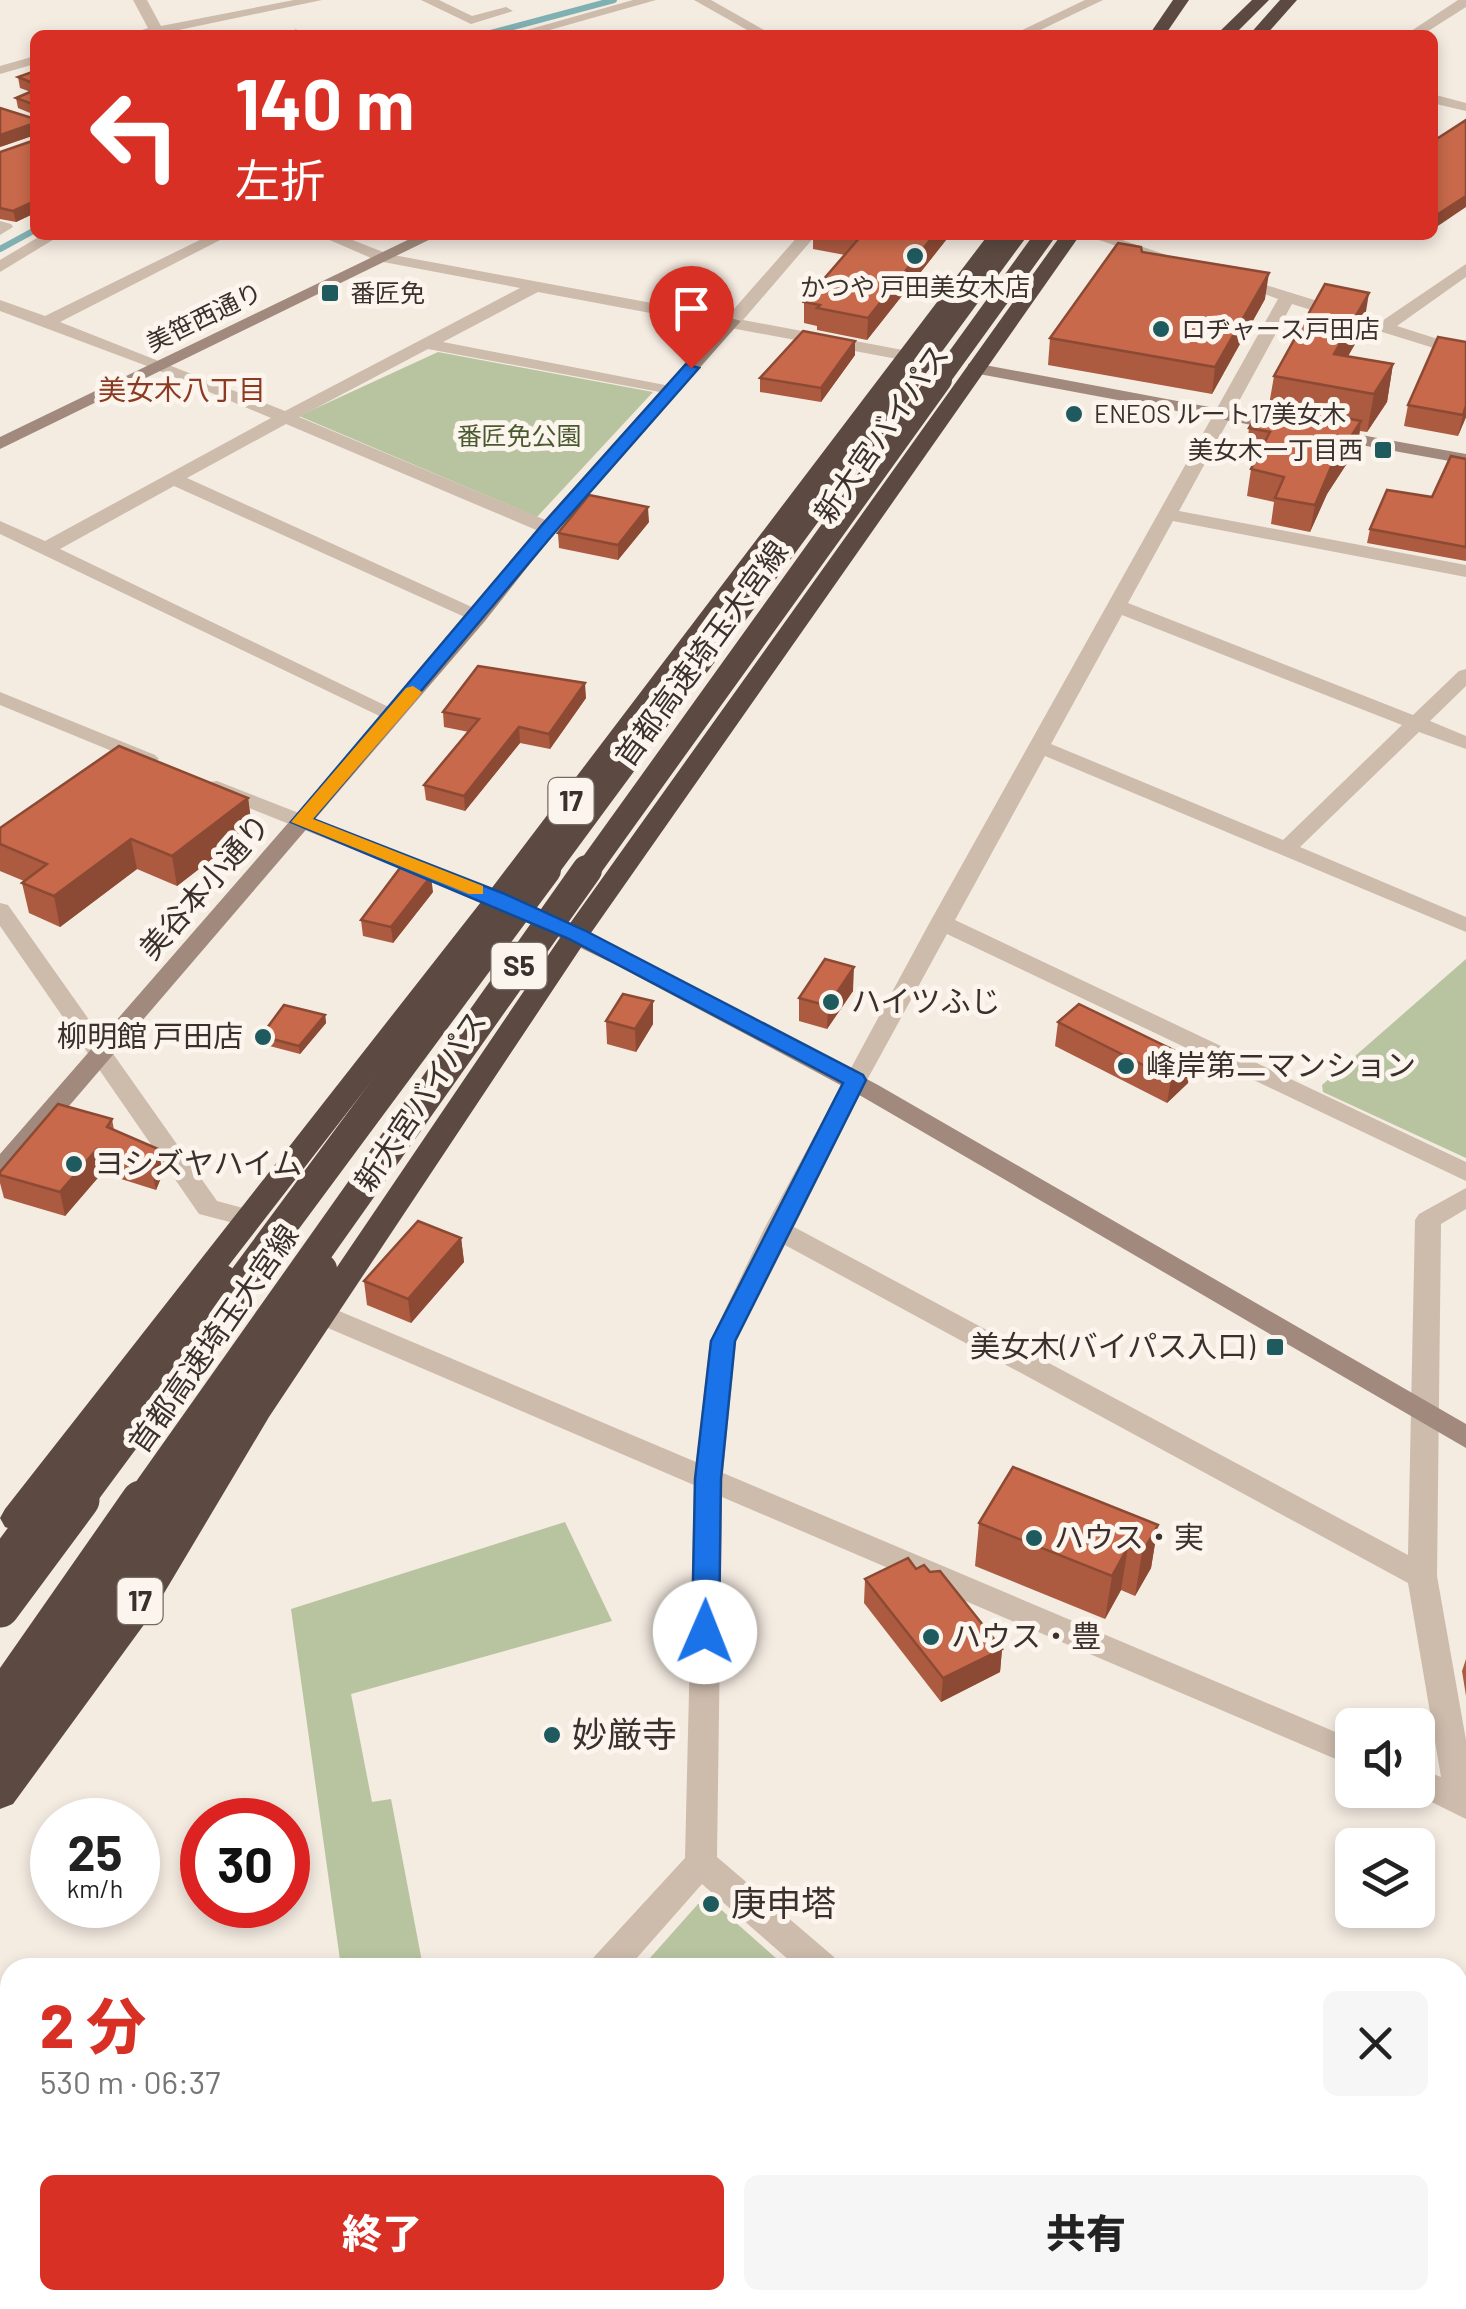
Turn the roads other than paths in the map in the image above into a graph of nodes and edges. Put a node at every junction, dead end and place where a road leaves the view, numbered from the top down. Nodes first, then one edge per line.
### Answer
1 (140, 0) edge
2 (315, 0) edge
3 (428, 0) edge
4 (650, 0) edge
5 (702, 0) edge
6 (1096, 0) edge
7 (1162, 0) edge
8 (1182, 0) edge
9 (1240, 0) edge
10 (1261, 0) edge
11 (1289, 0) edge
12 (1444, 0) edge
13 (1464, 4) edge
14 (506, 11) dead end
15 (156, 30) joint
16 (535, 30) edge
17 (757, 30) edge
18 (1030, 30) edge
19 (1141, 30) edge
20 (1161, 30) edge
21 (1216, 30) edge
22 (1229, 30) edge
23 (1262, 30) edge
24 (1420, 30) edge
25 (30, 61) edge
26 (0, 70) edge
27 (1438, 100) edge
28 (1466, 107) edge
29 (45, 240) edge
30 (212, 240) edge
31 (339, 240) edge
32 (421, 240) edge
33 (804, 240) edge
34 (994, 240) edge
35 (1012, 240) edge
36 (1041, 240) edge
37 (1067, 240) edge
38 (1108, 240) edge
39 (384, 258) junction
40 (0, 267) edge
41 (1199, 268) edge
42 (1466, 269) edge
43 (1216, 274) edge
44 (540, 285) junction
45 (1288, 296) junction
46 (0, 305) edge
47 (733, 321) junction
48 (46, 322) junction
49 (1385, 327) junction
50 (426, 344) junction
51 (1466, 353) edge
52 (908, 356) junction
53 (161, 365) junction
54 (974, 368) junction
55 (670, 391) junction
56 (1222, 415) junction
57 (282, 419) junction
58 (0, 444) edge
59 (1466, 459) edge
60 (176, 480) junction
61 (1168, 514) junction
62 (0, 526) edge
63 (548, 528) junction
64 (45, 549) junction
65 (1466, 570) edge
66 (1116, 606) junction
67 (478, 617) junction
68 (1466, 676) edge
69 (0, 698) edge
70 (392, 716) junction
71 (1415, 723) junction
72 (1466, 743) edge
73 (1039, 746) junction
74 (301, 822) junction
75 (1286, 849) junction
76 (498, 898) junction
77 (3, 920) edge
78 (941, 922) junction
79 (1466, 924) edge
80 (576, 935) junction
81 (101, 1053) junction
82 (855, 1080) junction
83 (343, 1146) junction
84 (379, 1160) junction
85 (0, 1170) edge
86 (1466, 1172) edge
87 (1466, 1197) edge
88 (248, 1218) junction
89 (777, 1230) junction
90 (323, 1316) junction
91 (137, 1360) junction
92 (265, 1400) junction
93 (1426, 1415) junction
94 (1466, 1437) edge
95 (708, 1479) junction
96 (0, 1540) edge
97 (0, 1571) edge
98 (1422, 1576) junction
99 (0, 1612) edge
100 (0, 1680) edge
101 (0, 1702) edge
102 (1335, 1747) edge
103 (0, 1749) edge
104 (1435, 1789) edge
105 (0, 1793) edge
106 (1464, 1802) edge
107 (701, 1862) junction
108 (615, 1958) edge
109 (811, 1958) edge

1 - 15 street
2 - 15 street
3 - 14 street
4 - 16 street
5 - 17 street
6 - 18 street
7 - 19 highway
8 - 20 highway
9 - 21 highway
10 - 22 highway
11 - 23 highway
12 - 13 street
13 - 24 street
25 - 26 street
27 - 28 street
29 - 40 street
30 - 48 street
31 - 39 street
32 - 39 street, 美笹西通り
33 - 47 street, 美谷本小通り
34 - 52 highway, 新大宮バイパス / 17
35 - 83 highway, 首都高速埼玉大宮線 / S5, bridge
36 - 84 highway, 首都高速埼玉大宮線 / S5, bridge
37 - 54 highway, 新大宮バイパス / 17
38 - 41 street
39 - 44 street
39 - 53 street, 美笹西通り
42 - 49 street
43 - 45 street
44 - 47 street
44 - 50 street
45 - 49 street
45 - 56 street
46 - 48 street
47 - 52 street
47 - 55 street, 美谷本小通り
48 - 53 street
49 - 51 street
50 - 55 street
50 - 57 street
52 - 76 highway, 新大宮バイパス / 17
53 - 57 street
53 - 58 street, 美笹西通り
54 - 56 street
54 - 80 highway, 新大宮バイパス / 17
55 - 63 street, 美谷本小通り
56 - 59 street
56 - 61 street
57 - 60 street
57 - 63 street
60 - 64 street
60 - 67 street
61 - 65 street
61 - 66 street
62 - 64 street
63 - 67 street, 美谷本小通り
64 - 70 street
66 - 71 street
66 - 73 street
67 - 70 street, 美谷本小通り
68 - 71 street
69 - 74 street
70 - 74 street, 美谷本小通り
71 - 72 street
71 - 75 street
73 - 75 street
73 - 78 street
74 - 76 street
74 - 81 street, 美谷本小通り
75 - 79 street
76 - 80 street
76 - 88 highway, 新大宮バイパス / 17
77 - 81 street
78 - 82 street
78 - 86 street
80 - 82 street
80 - 90 highway, 新大宮バイパス / 17
81 - 85 street, 美谷本小通り
81 - 88 street
82 - 89 street
82 - 93 street
83 - 97 highway, bridge
83 - 99 highway, 首都高速埼玉大宮線 / S5, bridge
84 - 101 highway, 首都高速埼玉大宮線 / S5, bridge
84 - 103 highway, bridge
87 - 93 street
88 - 91 highway, 新大宮バイパス / 17
89 - 95 street
89 - 98 street
90 - 92 highway, 新大宮バイパス / 17
90 - 95 street
91 - 96 highway, 17
91 - 99 highway, 新大宮バイパス / 17
92 - 100 highway, 新大宮バイパス / 17
92 - 105 highway, 17
93 - 94 street
93 - 98 street
95 - 102 street
95 - 107 street
98 - 106 street
104 - 106 street
107 - 108 street
107 - 109 street

